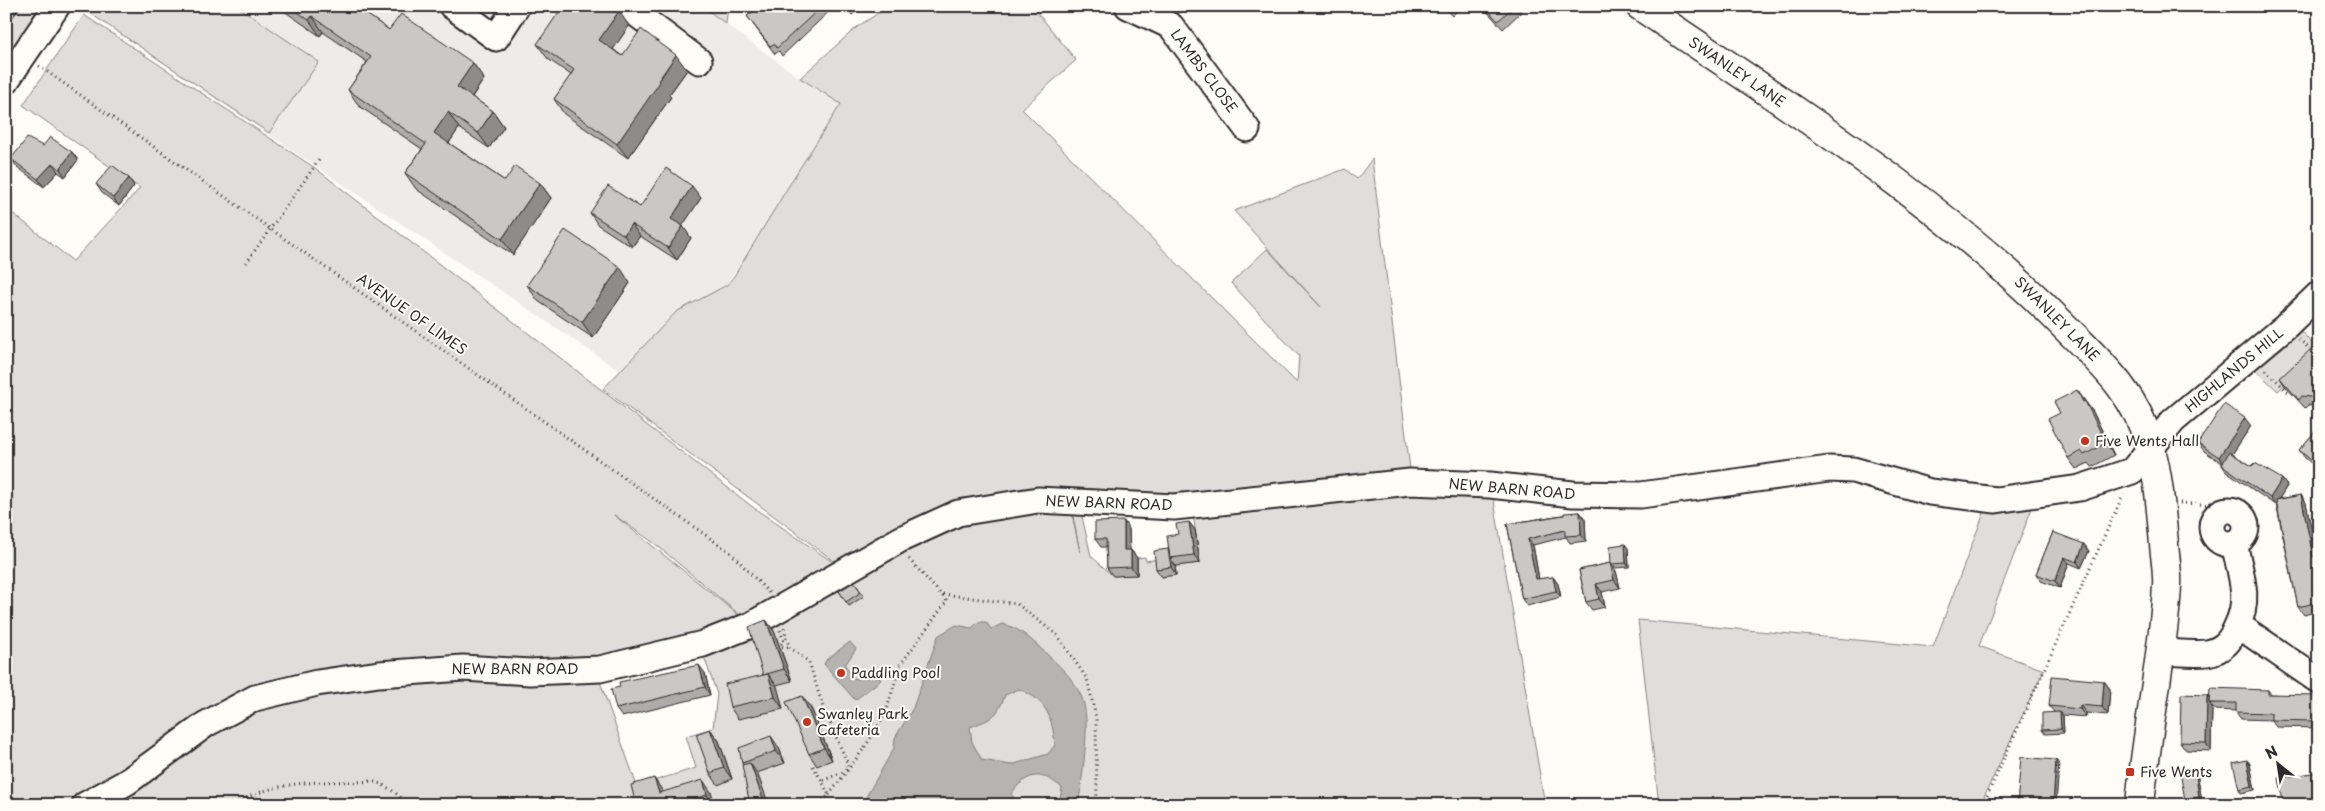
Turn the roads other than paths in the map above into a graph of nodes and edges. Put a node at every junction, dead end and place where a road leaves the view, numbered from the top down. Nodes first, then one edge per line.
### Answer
1 (57, 6) edge
2 (452, 6) edge
3 (517, 6) edge
4 (626, 6) edge
5 (1128, 6) edge
6 (1640, 6) edge
7 (699, 61) dead end
8 (6, 82) edge
9 (1247, 129) dead end
10 (2319, 294) edge
11 (2151, 448) junction
12 (2220, 513) road end
13 (2238, 625) junction
14 (2160, 652) junction
15 (2319, 681) edge
16 (85, 805) edge
17 (2140, 805) edge

1 - 8 street
2 - 3 street
4 - 7 street
5 - 9 street, LAMBS CLOSE
6 - 11 main road, SWANLEY LANE
10 - 11 street, HIGHLANDS HILL
11 - 14 main road, SWANLEY LANE
11 - 16 street, NEW BARN ROAD
12 - 13 street
13 - 14 street
13 - 15 street
14 - 17 main road, SWANLEY LANE

